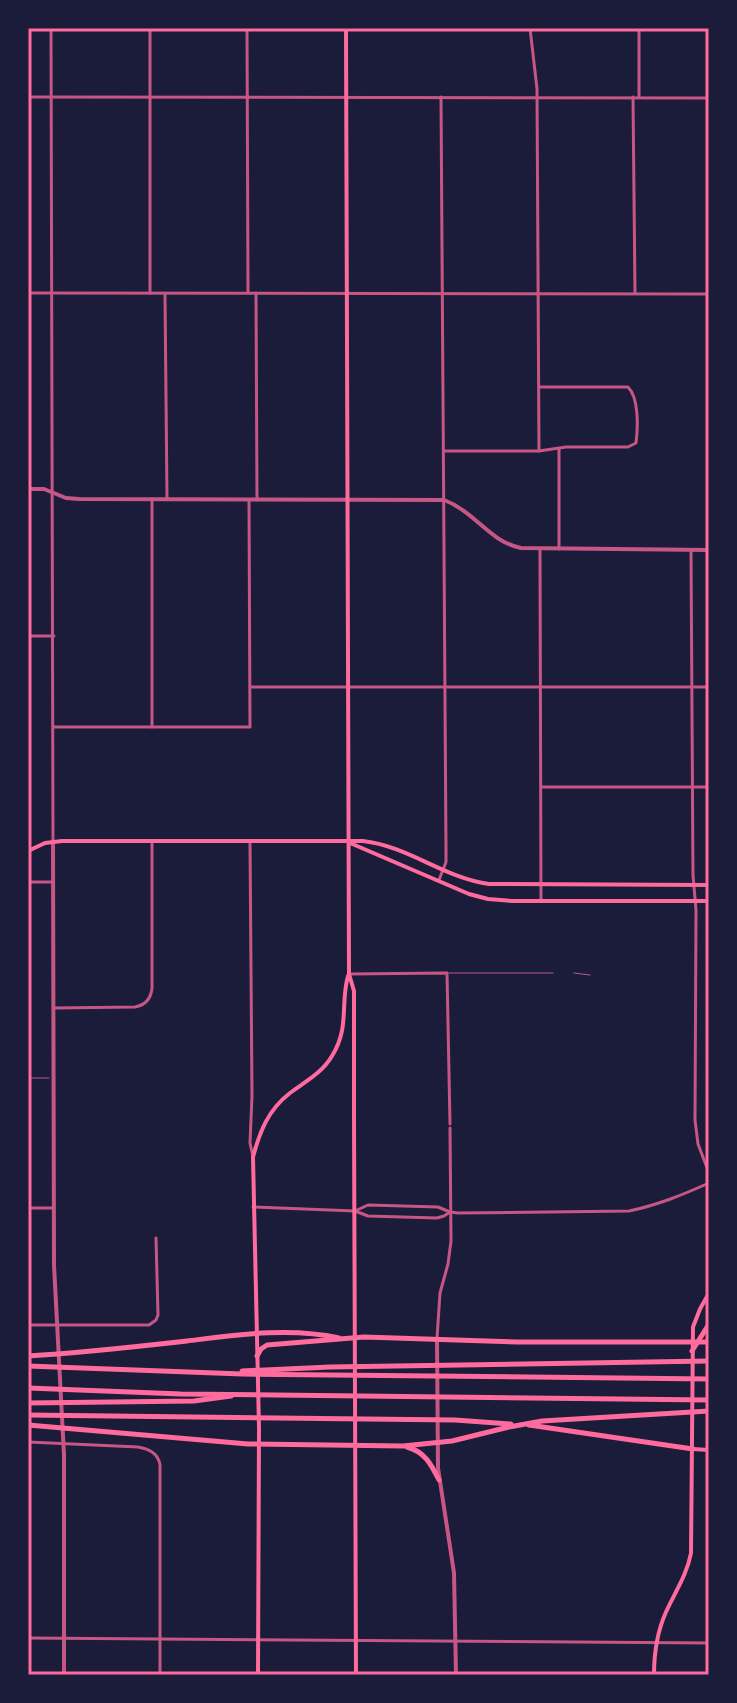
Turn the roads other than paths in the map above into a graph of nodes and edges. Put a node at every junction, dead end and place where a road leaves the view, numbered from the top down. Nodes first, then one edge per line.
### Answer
1 (51, 28) edge
2 (150, 28) edge
3 (247, 28) edge
4 (346, 28) edge
5 (530, 28) edge
6 (639, 28) edge
7 (150, 96) junction
8 (247, 96) junction
9 (346, 96) junction
10 (28, 97) edge
11 (51, 97) junction
12 (441, 97) junction
13 (537, 97) junction
14 (633, 97) junction
15 (639, 97) junction
16 (709, 98) edge
17 (28, 293) edge
18 (52, 293) junction
19 (150, 293) junction
20 (165, 293) junction
21 (248, 293) junction
22 (256, 293) junction
23 (346, 293) junction
24 (443, 293) junction
25 (538, 293) junction
26 (635, 293) junction
27 (709, 294) edge
28 (539, 387) junction
29 (559, 449) junction
30 (444, 451) junction
31 (539, 451) junction
32 (28, 489) edge
33 (53, 493) junction
34 (152, 499) junction
35 (167, 499) junction
36 (249, 500) junction
37 (257, 500) junction
38 (346, 500) junction
39 (444, 500) junction
40 (540, 549) junction
41 (559, 549) junction
42 (691, 550) junction
43 (709, 550) edge
44 (28, 636) edge
45 (54, 636) junction
46 (250, 687) junction
47 (347, 687) junction
48 (445, 687) junction
49 (541, 687) junction
50 (692, 687) junction
51 (709, 687) edge
52 (54, 727) junction
53 (152, 727) junction
54 (541, 787) junction
55 (692, 787) junction
56 (709, 787) edge
57 (53, 841) junction
58 (152, 841) junction
59 (250, 842) junction
60 (348, 842) junction
61 (28, 851) edge
62 (442, 871) junction
63 (438, 880) junction
64 (28, 882) edge
65 (53, 882) junction
66 (542, 885) junction
67 (694, 885) junction
68 (709, 885) edge
69 (541, 901) junction
70 (696, 901) junction
71 (709, 901) edge
72 (447, 973) junction
73 (553, 973) dead end
74 (574, 973) dead end
75 (349, 974) junction
76 (590, 975) dead end
77 (53, 1008) junction
78 (28, 1078) edge
79 (53, 1078) junction
80 (253, 1157) junction
81 (709, 1173) edge
82 (709, 1183) edge
83 (253, 1207) junction
84 (28, 1208) edge
85 (53, 1208) junction
86 (355, 1211) junction
87 (450, 1212) junction
88 (156, 1238) dead end
89 (709, 1293) edge
90 (709, 1324) edge
91 (28, 1325) edge
92 (56, 1325) junction
93 (256, 1333) junction
94 (356, 1338) junction
95 (344, 1339) junction
96 (437, 1339) junction
97 (709, 1342) edge
98 (692, 1351) junction
99 (28, 1356) edge
100 (257, 1356) junction
101 (709, 1361) edge
102 (28, 1366) edge
103 (193, 1373) junction
104 (709, 1379) edge
105 (28, 1388) edge
106 (240, 1395) junction
107 (709, 1400) edge
108 (28, 1403) edge
109 (709, 1411) edge
110 (28, 1415) edge
111 (28, 1425) edge
112 (28, 1442) edge
113 (64, 1443) junction
114 (437, 1443) junction
115 (258, 1444) junction
116 (356, 1446) junction
117 (403, 1446) junction
118 (693, 1449) junction
119 (709, 1450) edge
120 (439, 1480) junction
121 (28, 1638) edge
122 (64, 1639) junction
123 (160, 1639) junction
124 (258, 1640) junction
125 (356, 1641) junction
126 (455, 1642) junction
127 (656, 1643) junction
128 (709, 1643) edge
129 (64, 1675) edge
130 (160, 1675) edge
131 (258, 1675) edge
132 (356, 1675) edge
133 (456, 1675) edge
134 (654, 1675) edge

1 - 11 street
2 - 7 street
3 - 8 street
4 - 9 main road
5 - 13 street
6 - 15 street
7 - 8 street
7 - 11 street
7 - 19 street
8 - 9 street
8 - 21 street
9 - 12 street
9 - 23 main road
10 - 11 street
11 - 18 street
12 - 13 street
12 - 24 street
13 - 14 street
13 - 25 street
14 - 15 street
14 - 26 street
15 - 16 street
17 - 18 street
18 - 19 street
18 - 33 street
19 - 20 street
20 - 21 street
20 - 35 street
21 - 22 street
22 - 23 street
22 - 37 street
23 - 24 street
23 - 38 main road
24 - 25 street
24 - 30 street
25 - 26 street
25 - 28 street
26 - 27 street
28 - 29 street
28 - 31 street
29 - 31 street
29 - 41 street
30 - 31 street
30 - 39 street
32 - 33 street
33 - 34 street
33 - 45 street
34 - 35 street
34 - 53 street
35 - 36 street
36 - 37 street
36 - 46 street
37 - 38 street
38 - 39 street
38 - 47 main road
39 - 40 street
39 - 48 street
40 - 41 street
40 - 49 street
41 - 42 street
42 - 43 street
42 - 50 street
44 - 45 street
45 - 52 street
46 - 47 street
46 - 53 street
47 - 48 street
47 - 60 main road
48 - 49 street
48 - 62 street
49 - 50 street
49 - 54 street
50 - 51 street
50 - 55 street
52 - 53 street
52 - 57 street
54 - 55 street
54 - 66 street
55 - 56 street
55 - 67 street
57 - 58 main road
57 - 61 main road
57 - 65 street
58 - 59 main road
58 - 77 street
59 - 60 main road
59 - 80 street
60 - 62 main road
60 - 63 main road
60 - 75 main road
62 - 63 street
62 - 66 main road
63 - 69 main road
64 - 65 street
65 - 77 street
66 - 67 main road
66 - 69 street
67 - 68 main road
67 - 70 street
69 - 70 main road
70 - 71 main road
70 - 81 street
72 - 73 lane
72 - 75 street
72 - 87 street
74 - 76 lane
75 - 80 main road
75 - 86 main road
77 - 79 street
78 - 79 lane
79 - 85 street
80 - 83 main road
82 - 87 street
83 - 86 street
83 - 93 main road
84 - 85 street
85 - 92 street
86 - 87 street
86 - 87 street
86 - 94 main road
87 - 96 street
88 - 92 street
89 - 98 main road
90 - 98 highway
91 - 92 street
92 - 113 street
93 - 95 highway
93 - 99 highway
93 - 100 main road
94 - 95 highway
94 - 96 highway
94 - 116 main road
95 - 100 highway
96 - 97 highway
96 - 114 street
98 - 118 main road
100 - 115 main road
101 - 103 highway
102 - 103 highway
103 - 104 highway
105 - 106 highway
106 - 107 highway
106 - 108 highway
109 - 114 highway
110 - 118 highway
111 - 115 highway
112 - 113 street
113 - 122 street
113 - 123 street
114 - 117 highway
114 - 120 street
115 - 116 highway
115 - 124 main road
116 - 117 highway
116 - 125 main road
117 - 120 highway
118 - 119 main road
118 - 127 main road
120 - 126 street
121 - 122 street
122 - 123 street
122 - 129 street
123 - 124 street
123 - 130 street
124 - 125 street
124 - 131 main road
125 - 126 street
125 - 132 main road
126 - 127 street
126 - 133 street
127 - 128 street
127 - 134 main road

